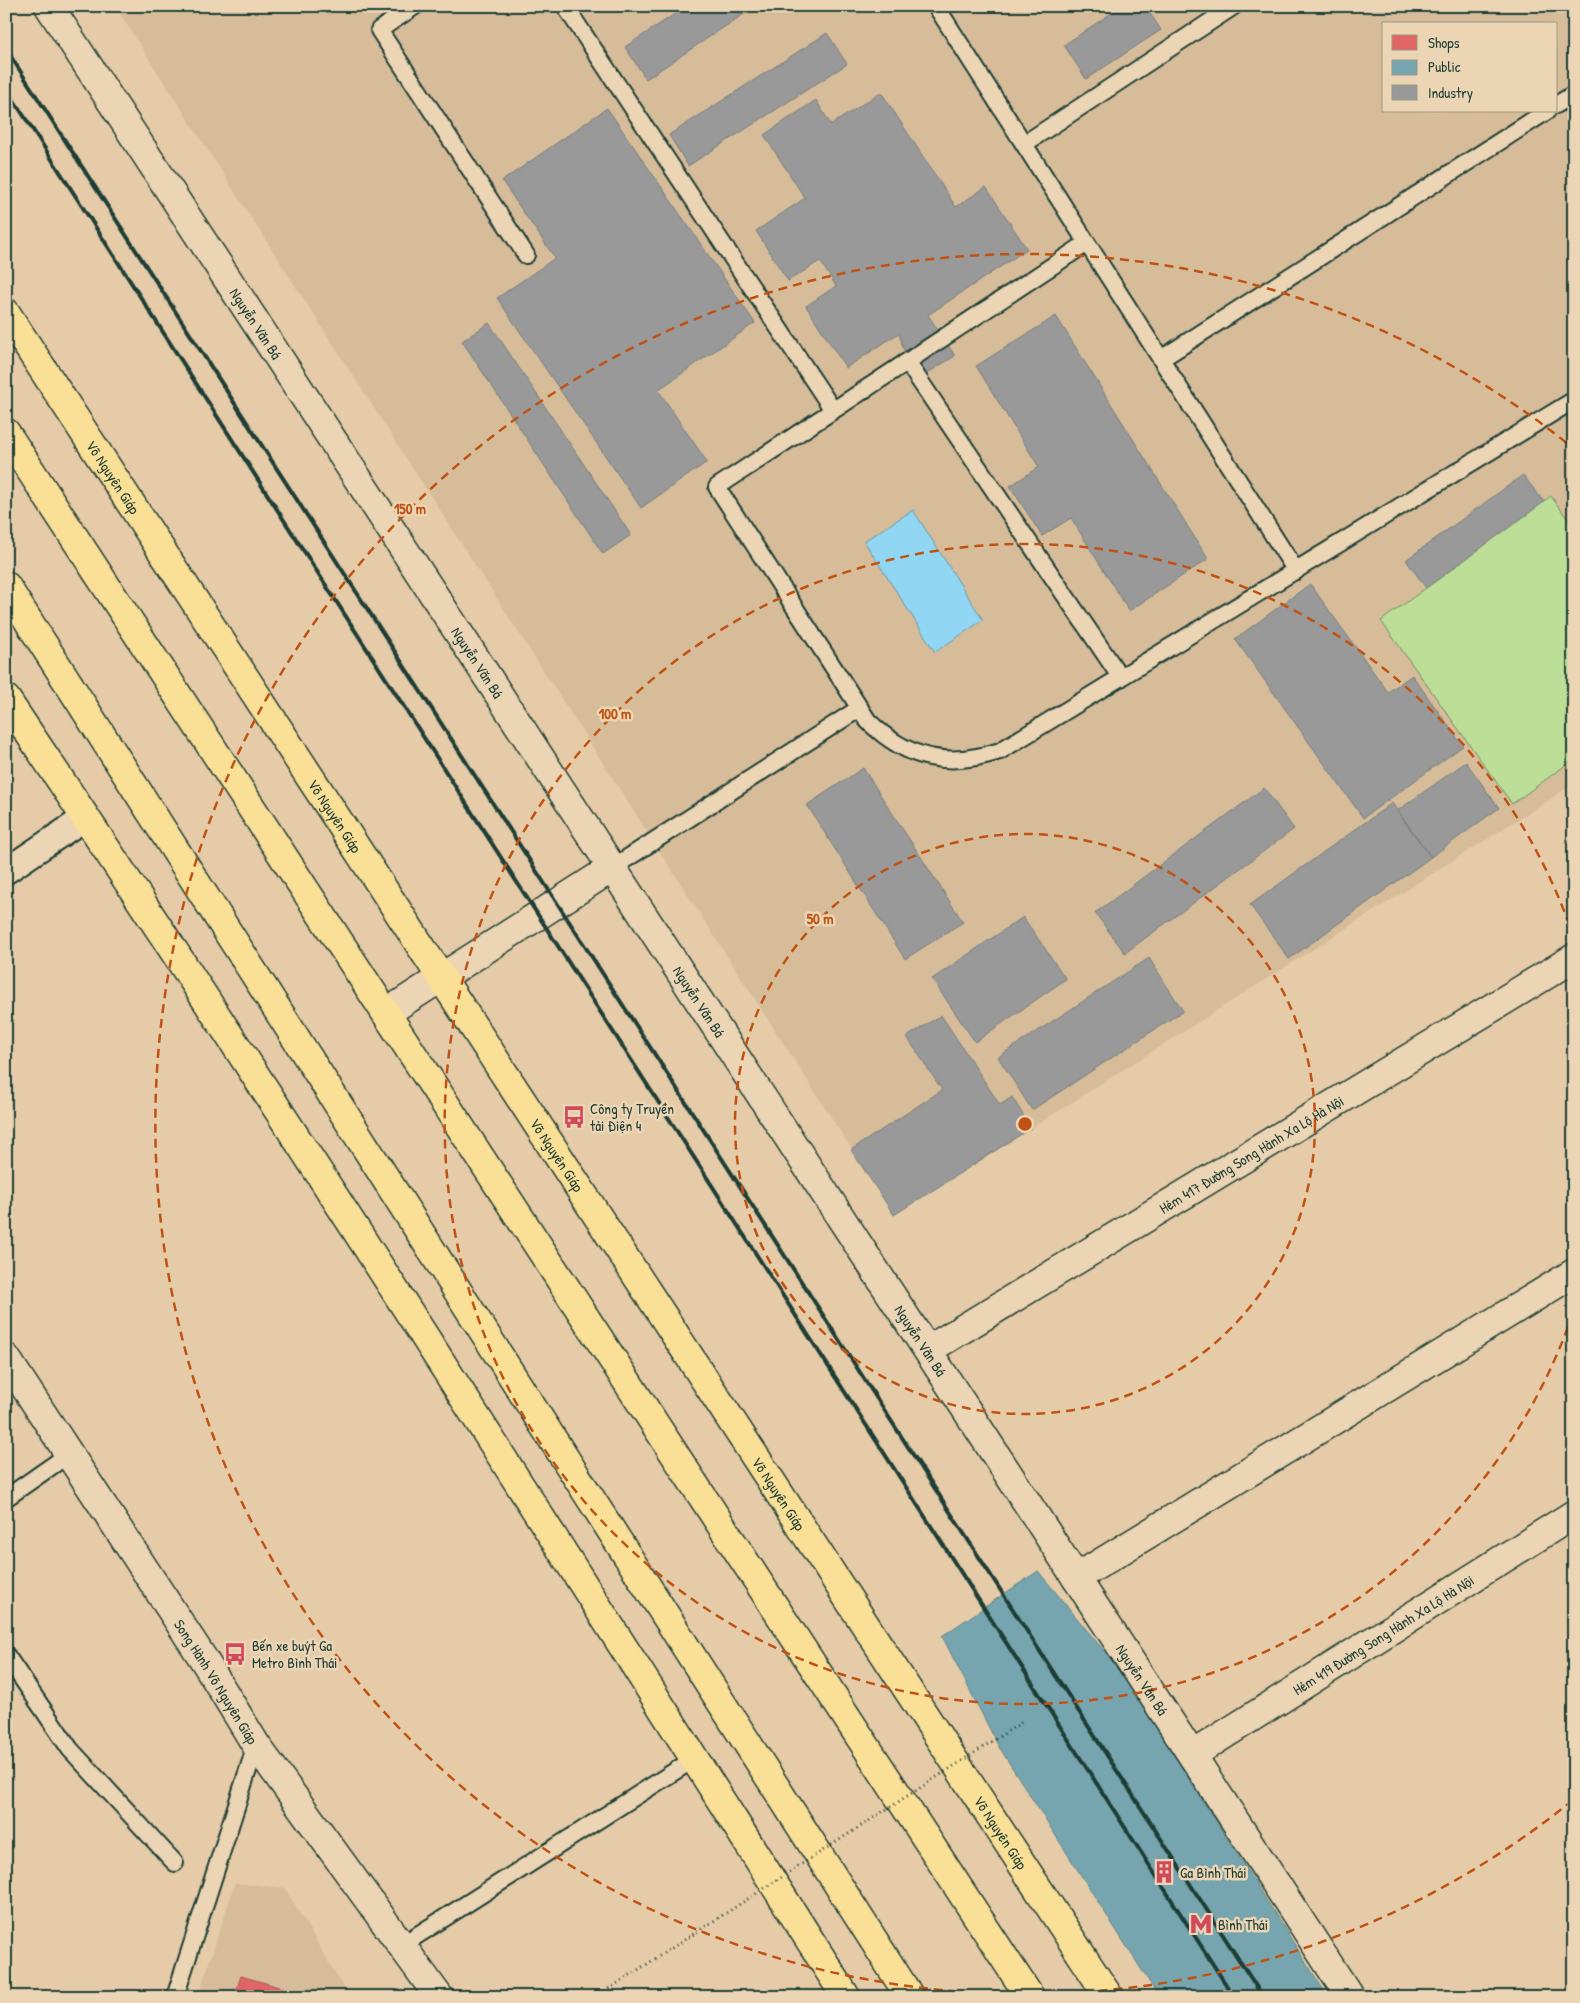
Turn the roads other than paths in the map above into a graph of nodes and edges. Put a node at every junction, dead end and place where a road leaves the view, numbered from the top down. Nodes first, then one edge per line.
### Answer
1 (49, 6) edge
2 (415, 6) edge
3 (566, 6) edge
4 (936, 6) edge
5 (1234, 6) edge
6 (1574, 94) edge
7 (1558, 104) edge
8 (1545, 112) edge
9 (1024, 144) junction
10 (1087, 243) junction
11 (526, 255) dead end
12 (6, 313) edge
13 (1162, 359) junction
14 (907, 362) junction
15 (1574, 400) edge
16 (833, 410) junction
17 (6, 433) edge
18 (1296, 571) junction
19 (6, 586) edge
20 (1122, 678) junction
21 (6, 699) edge
22 (860, 708) junction
23 (86, 817) junction
24 (612, 868) junction
25 (6, 871) edge
26 (1574, 958) edge
27 (442, 977) junction
28 (386, 1013) junction
29 (1574, 1273) edge
30 (928, 1350) junction
31 (6, 1358) edge
32 (69, 1454) junction
33 (6, 1498) edge
34 (1574, 1514) edge
35 (1076, 1578) junction
36 (6, 1654) edge
37 (256, 1745) junction
38 (1192, 1755) junction
39 (694, 1759) junction
40 (175, 1863) dead end
41 (402, 1945) junction
42 (176, 1997) edge
43 (439, 1997) edge
44 (846, 1997) edge
45 (910, 1997) edge
46 (1030, 1997) edge
47 (1109, 1997) edge
48 (1350, 1997) edge

1 - 24 main road, Nguyễn Văn Bá
2 - 11 lane
3 - 16 lane
4 - 9 lane
5 - 9 lane
6 - 7 lane
8 - 13 lane
9 - 10 lane
10 - 13 lane
10 - 14 lane
12 - 27 highway, Võ Nguyên Giáp
13 - 18 lane
14 - 16 lane
14 - 20 lane
15 - 18 lane
16 - 22 lane
17 - 28 highway
18 - 20 lane
19 - 45 highway
20 - 22 lane
21 - 23 highway
22 - 24 lane
23 - 25 street
23 - 39 highway
24 - 27 main road
24 - 30 main road, Nguyễn Văn Bá
26 - 30 main road, Hẻm 417 Đường Song Hành Xa Lộ Hà Nội
27 - 28 main road
27 - 47 highway, Võ Nguyên Giáp
28 - 46 highway
29 - 35 main road
30 - 35 main road, Nguyễn Văn Bá
31 - 32 main road, Song Hành Võ Nguyên Giáp
32 - 33 lane
32 - 37 main road, Song Hành Võ Nguyên Giáp
34 - 38 main road, Hẻm 419 Đường Song Hành Xa Lộ Hà Nội
35 - 38 main road, Nguyễn Văn Bá
36 - 40 lane
37 - 41 main road, Song Hành Võ Nguyên Giáp
37 - 42 lane
38 - 48 main road, Nguyễn Văn Bá
39 - 41 lane
39 - 44 highway
41 - 43 main road, Song Hành Võ Nguyên Giáp

